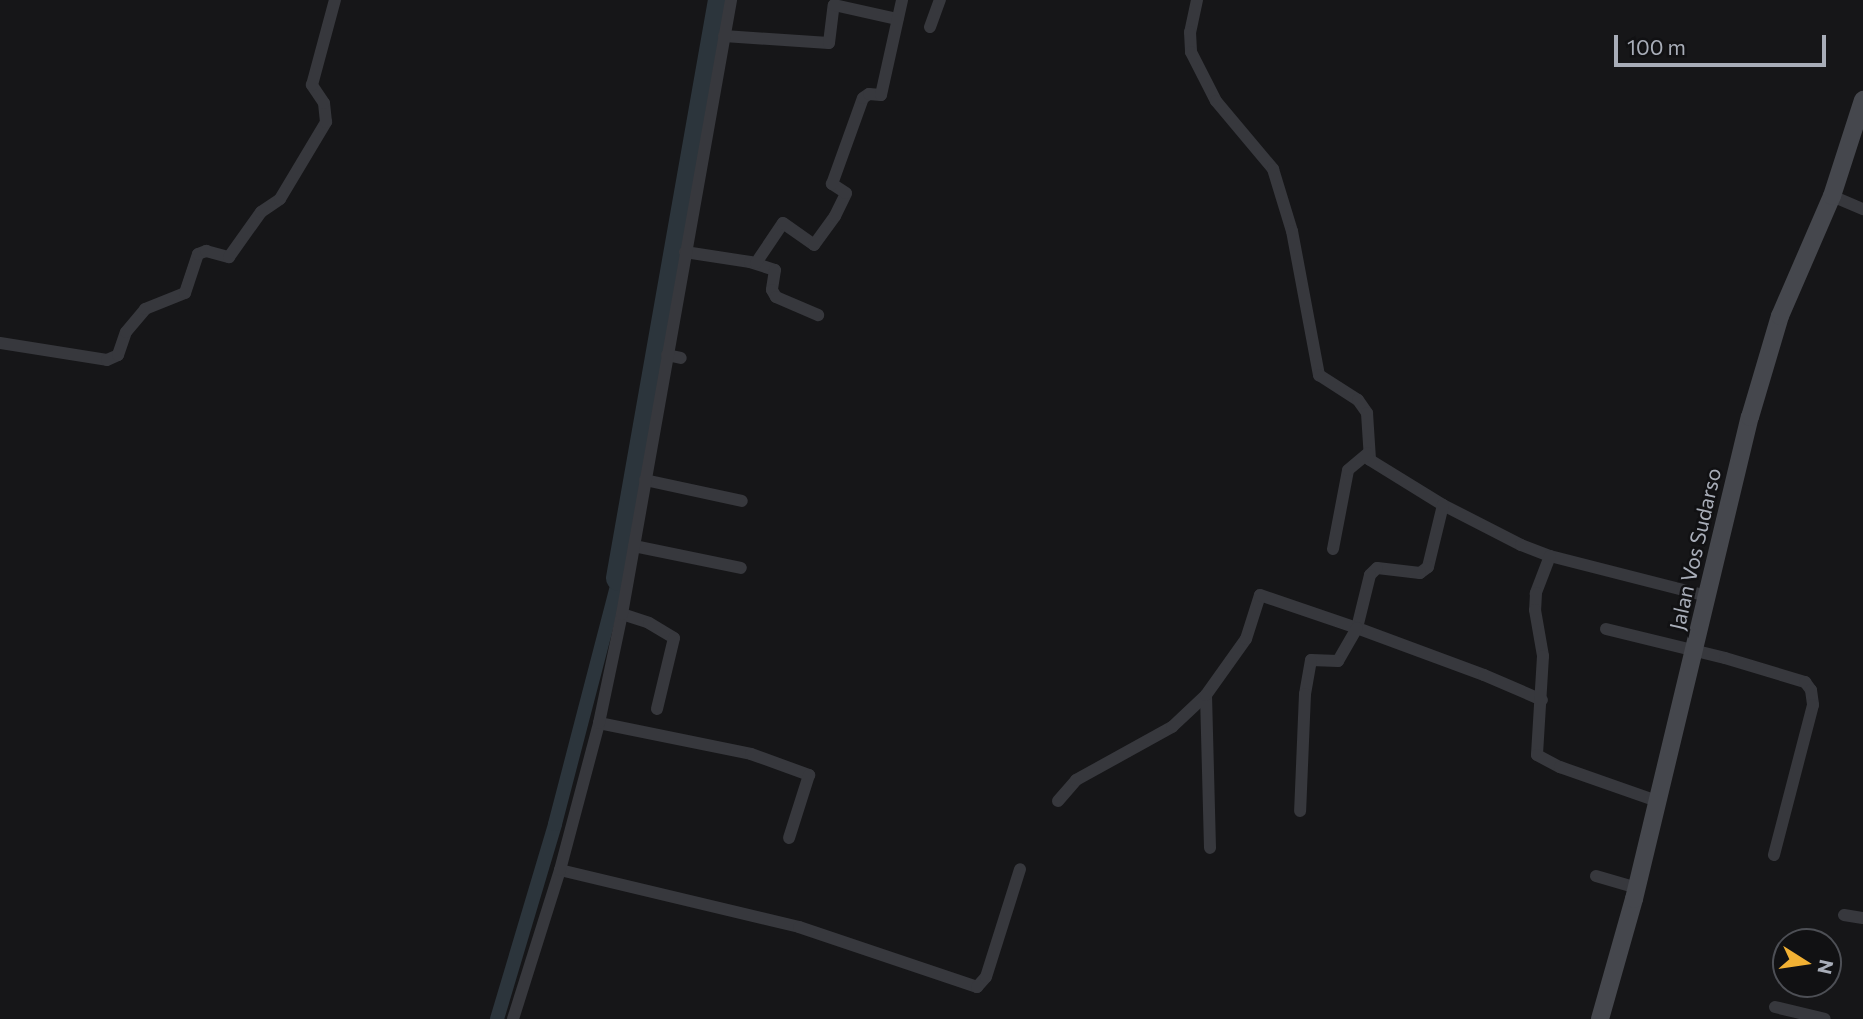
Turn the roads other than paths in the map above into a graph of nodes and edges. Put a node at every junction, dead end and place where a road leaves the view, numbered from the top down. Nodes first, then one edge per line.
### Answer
1 (335, 0) edge
2 (731, 0) edge
3 (902, 0) edge
4 (940, 0) edge
5 (1197, 0) edge
6 (897, 19) junction
7 (930, 27) dead end
8 (724, 36) junction
9 (1863, 100) edge
10 (1832, 196) junction
11 (1863, 209) edge
12 (685, 252) junction
13 (756, 263) junction
14 (818, 315) dead end
15 (0, 343) edge
16 (667, 355) junction
17 (681, 358) dead end
18 (1368, 453) junction
19 (645, 480) junction
20 (742, 501) dead end
21 (1443, 505) junction
22 (634, 546) junction
23 (1333, 549) dead end
24 (1550, 556) junction
25 (741, 568) dead end
26 (1707, 596) junction
27 (622, 614) junction
28 (1357, 628) junction
29 (1606, 629) dead end
30 (1693, 651) junction
31 (1206, 695) junction
32 (1542, 700) junction
33 (657, 709) dead end
34 (599, 723) junction
35 (1058, 801) dead end
36 (1657, 801) junction
37 (1300, 811) dead end
38 (789, 838) dead end
39 (1210, 848) dead end
40 (1774, 855) dead end
41 (1020, 869) dead end
42 (560, 870) junction
43 (1596, 876) dead end
44 (1637, 888) junction
45 (1844, 915) dead end
46 (1863, 918) edge
47 (1775, 1007) dead end
48 (513, 1019) edge
49 (1600, 1019) edge
50 (1825, 1019) edge

1 - 15 street
2 - 8 street
3 - 6 street
4 - 7 street
5 - 18 street
6 - 8 street
6 - 13 street
8 - 12 street
9 - 10 street, Jalan Vos Sudarso
10 - 11 street
10 - 26 street, Jalan Vos Sudarso
12 - 13 street
12 - 16 street
13 - 14 street
16 - 17 street
16 - 19 street
18 - 21 street
18 - 23 street
19 - 20 street
19 - 22 street
21 - 24 street
21 - 28 street
22 - 25 street
22 - 27 street
24 - 26 street
24 - 32 street
26 - 30 street, Jalan Vos Sudarso
27 - 33 street
27 - 34 street
28 - 31 street
28 - 32 street
28 - 37 street
29 - 30 street
30 - 36 street, Jalan Vos Sudarso
30 - 40 street
31 - 35 street
31 - 39 street
32 - 36 street
34 - 38 street
34 - 42 street
36 - 44 street, Jalan Vos Sudarso
41 - 42 street
42 - 48 street
43 - 44 street
44 - 49 street, Jalan Vos Sudarso
45 - 46 street
47 - 50 street

